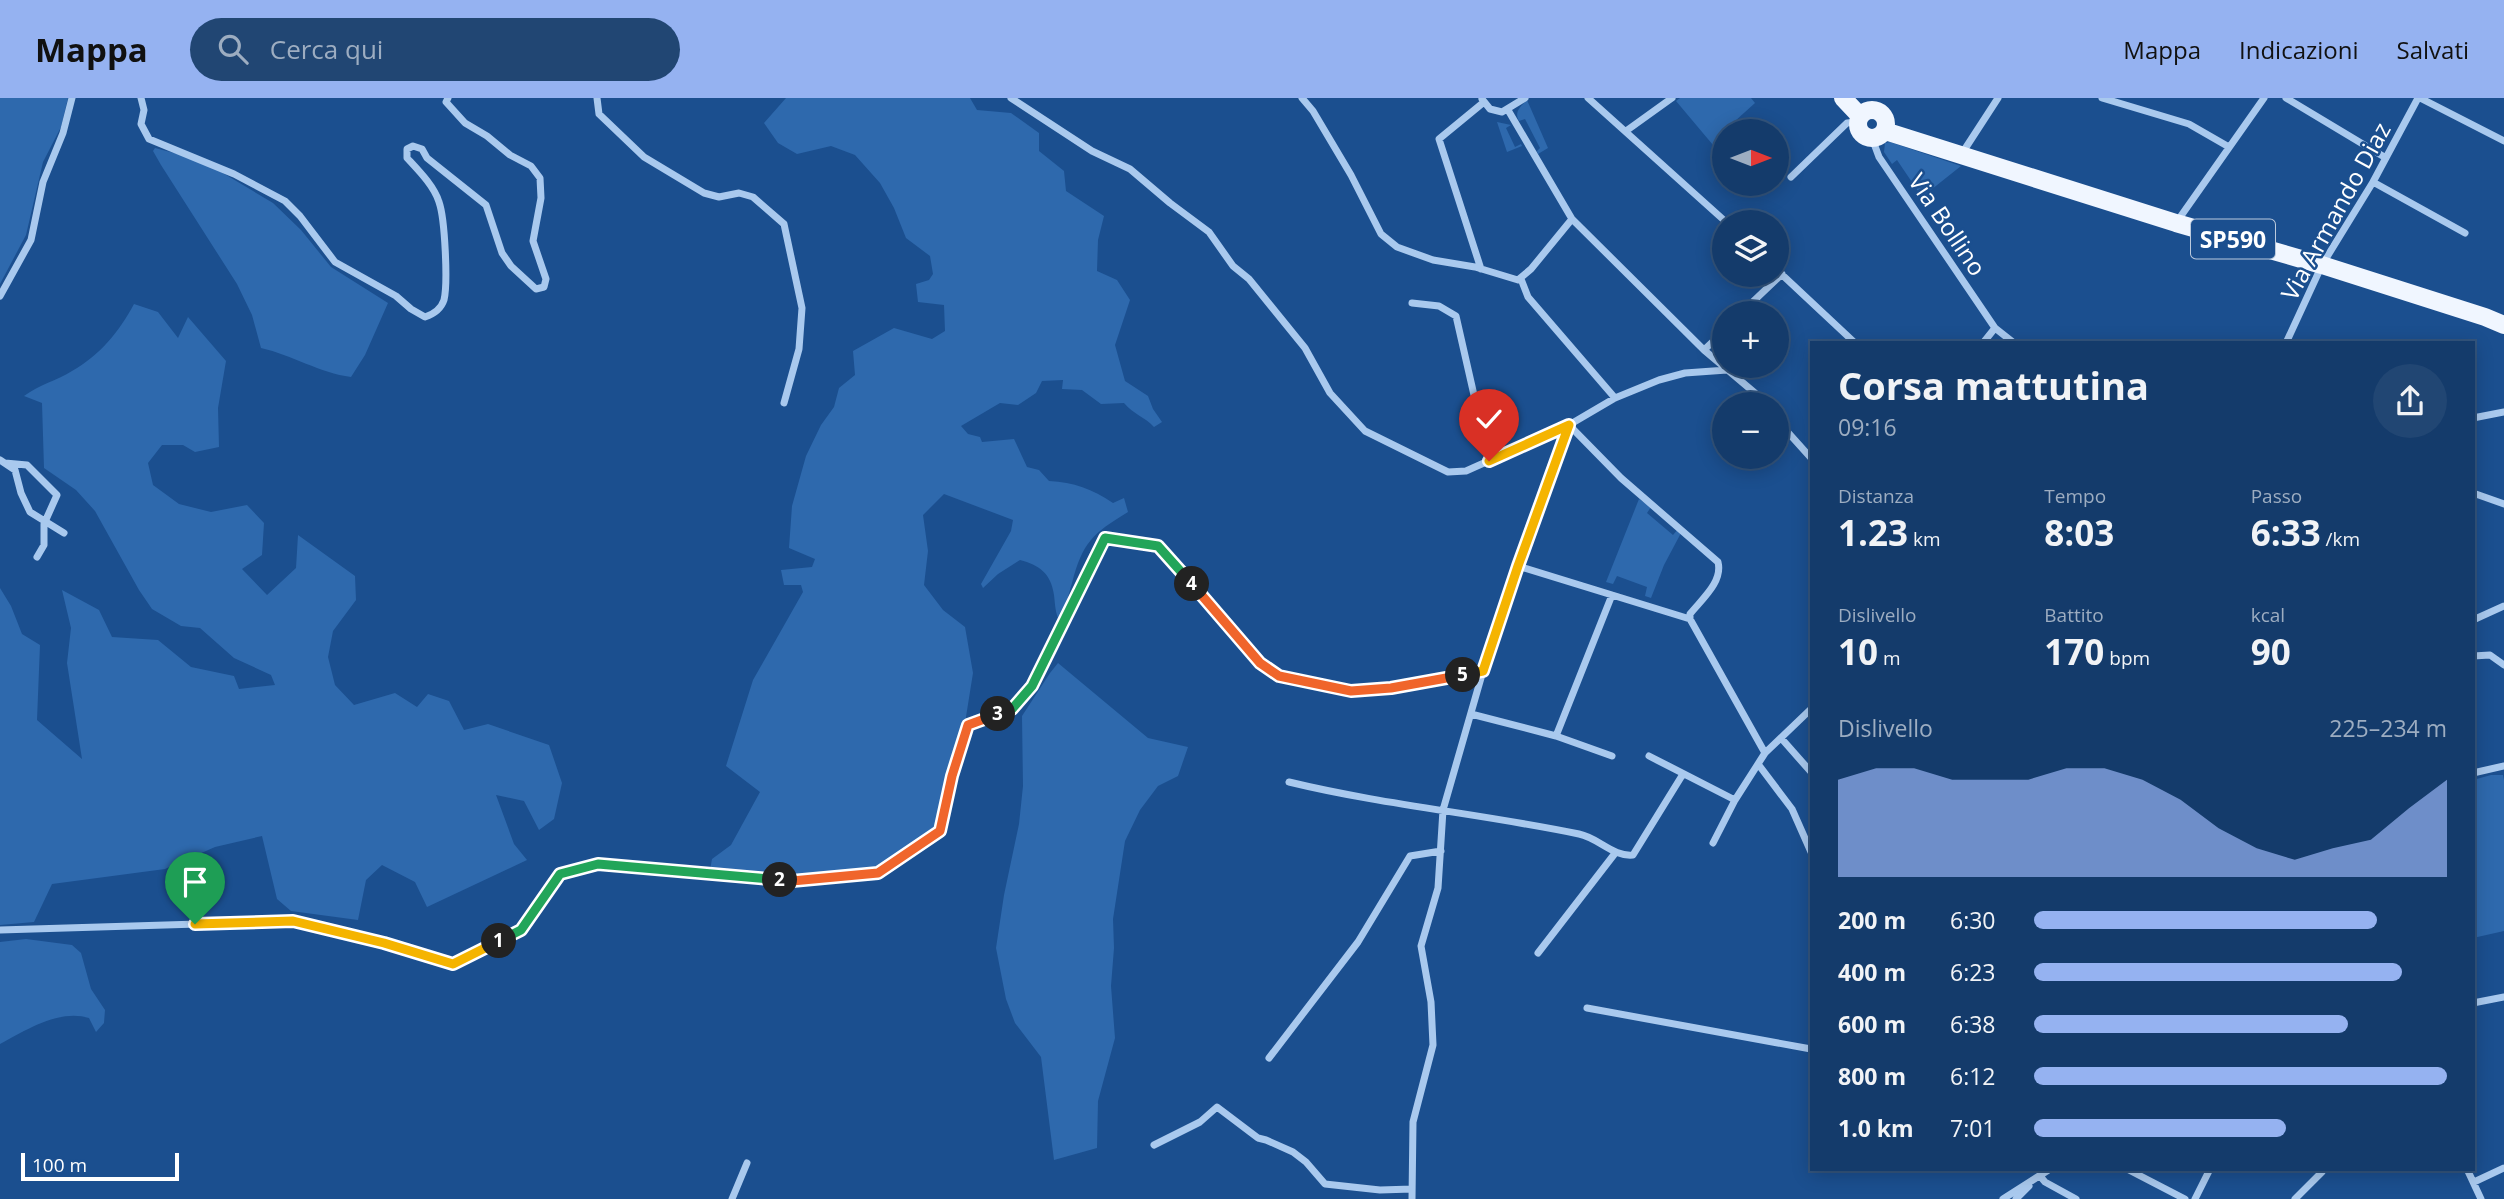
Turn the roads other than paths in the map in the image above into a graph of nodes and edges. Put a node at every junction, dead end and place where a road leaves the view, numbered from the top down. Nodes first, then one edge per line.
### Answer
1 (72, 98) edge
2 (141, 98) edge
3 (448, 98) edge
4 (597, 98) edge
5 (1011, 98) edge
6 (1302, 98) edge
7 (1525, 98) edge
8 (1588, 98) edge
9 (1672, 98) edge
10 (1843, 98) edge
11 (1998, 98) edge
12 (2102, 98) edge
13 (2264, 98) edge
14 (2286, 98) edge
15 (2419, 98) edge
16 (1483, 100) edge
17 (1508, 110) junction
18 (1859, 119) junction
19 (1626, 131) junction
20 (1878, 134) junction
21 (2504, 141) edge
22 (2229, 147) junction
23 (1960, 156) junction
24 (2386, 158) junction
25 (1791, 177) dead end
26 (2373, 182) junction
27 (1713, 210) edge
28 (1572, 219) junction
29 (2176, 223) junction
30 (2465, 233) dead end
31 (2322, 265) junction
32 (1481, 269) junction
33 (1521, 279) junction
34 (1789, 280) edge
35 (1765, 287) edge
36 (0, 296) edge
37 (1752, 301) edge
38 (1412, 303) dead end
39 (2504, 325) edge
40 (1995, 328) junction
41 (1853, 341) edge
42 (1985, 341) edge
43 (2011, 341) edge
44 (2287, 341) edge
45 (1712, 342) edge
46 (1704, 350) junction
47 (1712, 357) edge
48 (1712, 372) edge
49 (1737, 378) edge
50 (1754, 392) edge
51 (1615, 398) junction
52 (783, 402) dead end
53 (2504, 412) edge
54 (2475, 418) edge
55 (1569, 425) junction
56 (1789, 433) edge
57 (1810, 457) edge
58 (2, 461) edge
59 (1489, 461) junction
60 (2475, 494) edge
61 (2504, 504) edge
62 (46, 521) junction
63 (65, 533) dead end
64 (37, 557) dead end
65 (1518, 566) junction
66 (1612, 595) junction
67 (2504, 606) edge
68 (1690, 619) junction
69 (2475, 619) edge
70 (2475, 656) edge
71 (2504, 665) edge
72 (1483, 671) junction
73 (1810, 710) edge
74 (1471, 714) junction
75 (1556, 736) junction
76 (1781, 738) junction
77 (1765, 753) junction
78 (1612, 756) dead end
79 (1649, 756) dead end
80 (1758, 764) junction
81 (2504, 766) edge
82 (1810, 771) edge
83 (2475, 773) edge
84 (1683, 774) junction
85 (1289, 782) dead end
86 (1735, 800) junction
87 (1443, 810) junction
88 (1713, 842) dead end
89 (1810, 850) edge
90 (1441, 851) junction
91 (1616, 852) junction
92 (0, 930) edge
93 (1538, 953) dead end
94 (2504, 997) edge
95 (2475, 1003) edge
96 (1587, 1008) dead end
97 (1810, 1049) edge
98 (1269, 1058) dead end
99 (1154, 1145) dead end
100 (747, 1163) dead end
101 (2504, 1167) edge
102 (2047, 1171) edge
103 (2131, 1171) edge
104 (2209, 1171) edge
105 (2468, 1171) edge
106 (2322, 1172) dead end
107 (2040, 1175) junction
108 (2474, 1182) junction
109 (1412, 1189) junction
110 (732, 1199) edge
111 (1412, 1199) edge
112 (2003, 1199) edge
113 (2016, 1199) edge
114 (2076, 1199) edge
115 (2185, 1199) edge
116 (2195, 1199) edge
117 (2295, 1199) edge
118 (2481, 1199) edge

1 - 36 street
2 - 3 street
4 - 52 street
5 - 59 street
6 - 32 street
7 - 17 street
8 - 19 street
9 - 19 street
10 - 18 main road
11 - 23 street
12 - 22 street
13 - 22 street
14 - 24 street
15 - 21 street
15 - 24 street, Via Armando Diaz
16 - 17 street
16 - 32 street
17 - 28 street
18 - 20 main road
18 - 20 main road, SP590
18 - 25 street
19 - 27 street
20 - 23 main road, SP590
20 - 40 street, Via Bollino
22 - 29 street
23 - 29 main road, SP590
24 - 26 street, Via Armando Diaz
26 - 30 street
26 - 31 street, Via Armando Diaz
28 - 33 street
28 - 46 street
29 - 31 main road, SP590
31 - 39 main road, SP590
31 - 44 street, Via Armando Diaz
32 - 33 street
33 - 51 street
34 - 41 street
35 - 37 street
38 - 59 street
40 - 42 street
40 - 43 street, Via Bollino
45 - 46 street
46 - 47 street
48 - 51 street
49 - 50 street
51 - 55 street
53 - 54 street
55 - 59 street
55 - 65 street
55 - 68 street
56 - 57 street
58 - 62 street
58 - 62 street
60 - 61 street
62 - 63 street
62 - 64 street
65 - 66 street
65 - 72 street
66 - 68 street
66 - 75 street
67 - 69 street
68 - 77 street
70 - 71 street
72 - 74 street
72 - 92 street
73 - 76 street
74 - 75 street
74 - 87 street
75 - 78 street
76 - 77 street
76 - 82 street
77 - 80 street
79 - 84 street
80 - 86 street
80 - 89 street
81 - 83 street
84 - 86 street
84 - 91 street
85 - 87 street
86 - 88 street
87 - 90 street
87 - 91 street
90 - 98 street
90 - 109 street
91 - 93 street
94 - 95 street
96 - 97 street
99 - 109 street
100 - 110 street
101 - 108 street
102 - 107 street
103 - 115 street
104 - 116 street
105 - 108 street
106 - 117 street
107 - 112 street
107 - 113 street
107 - 114 street
108 - 118 street
109 - 111 street

